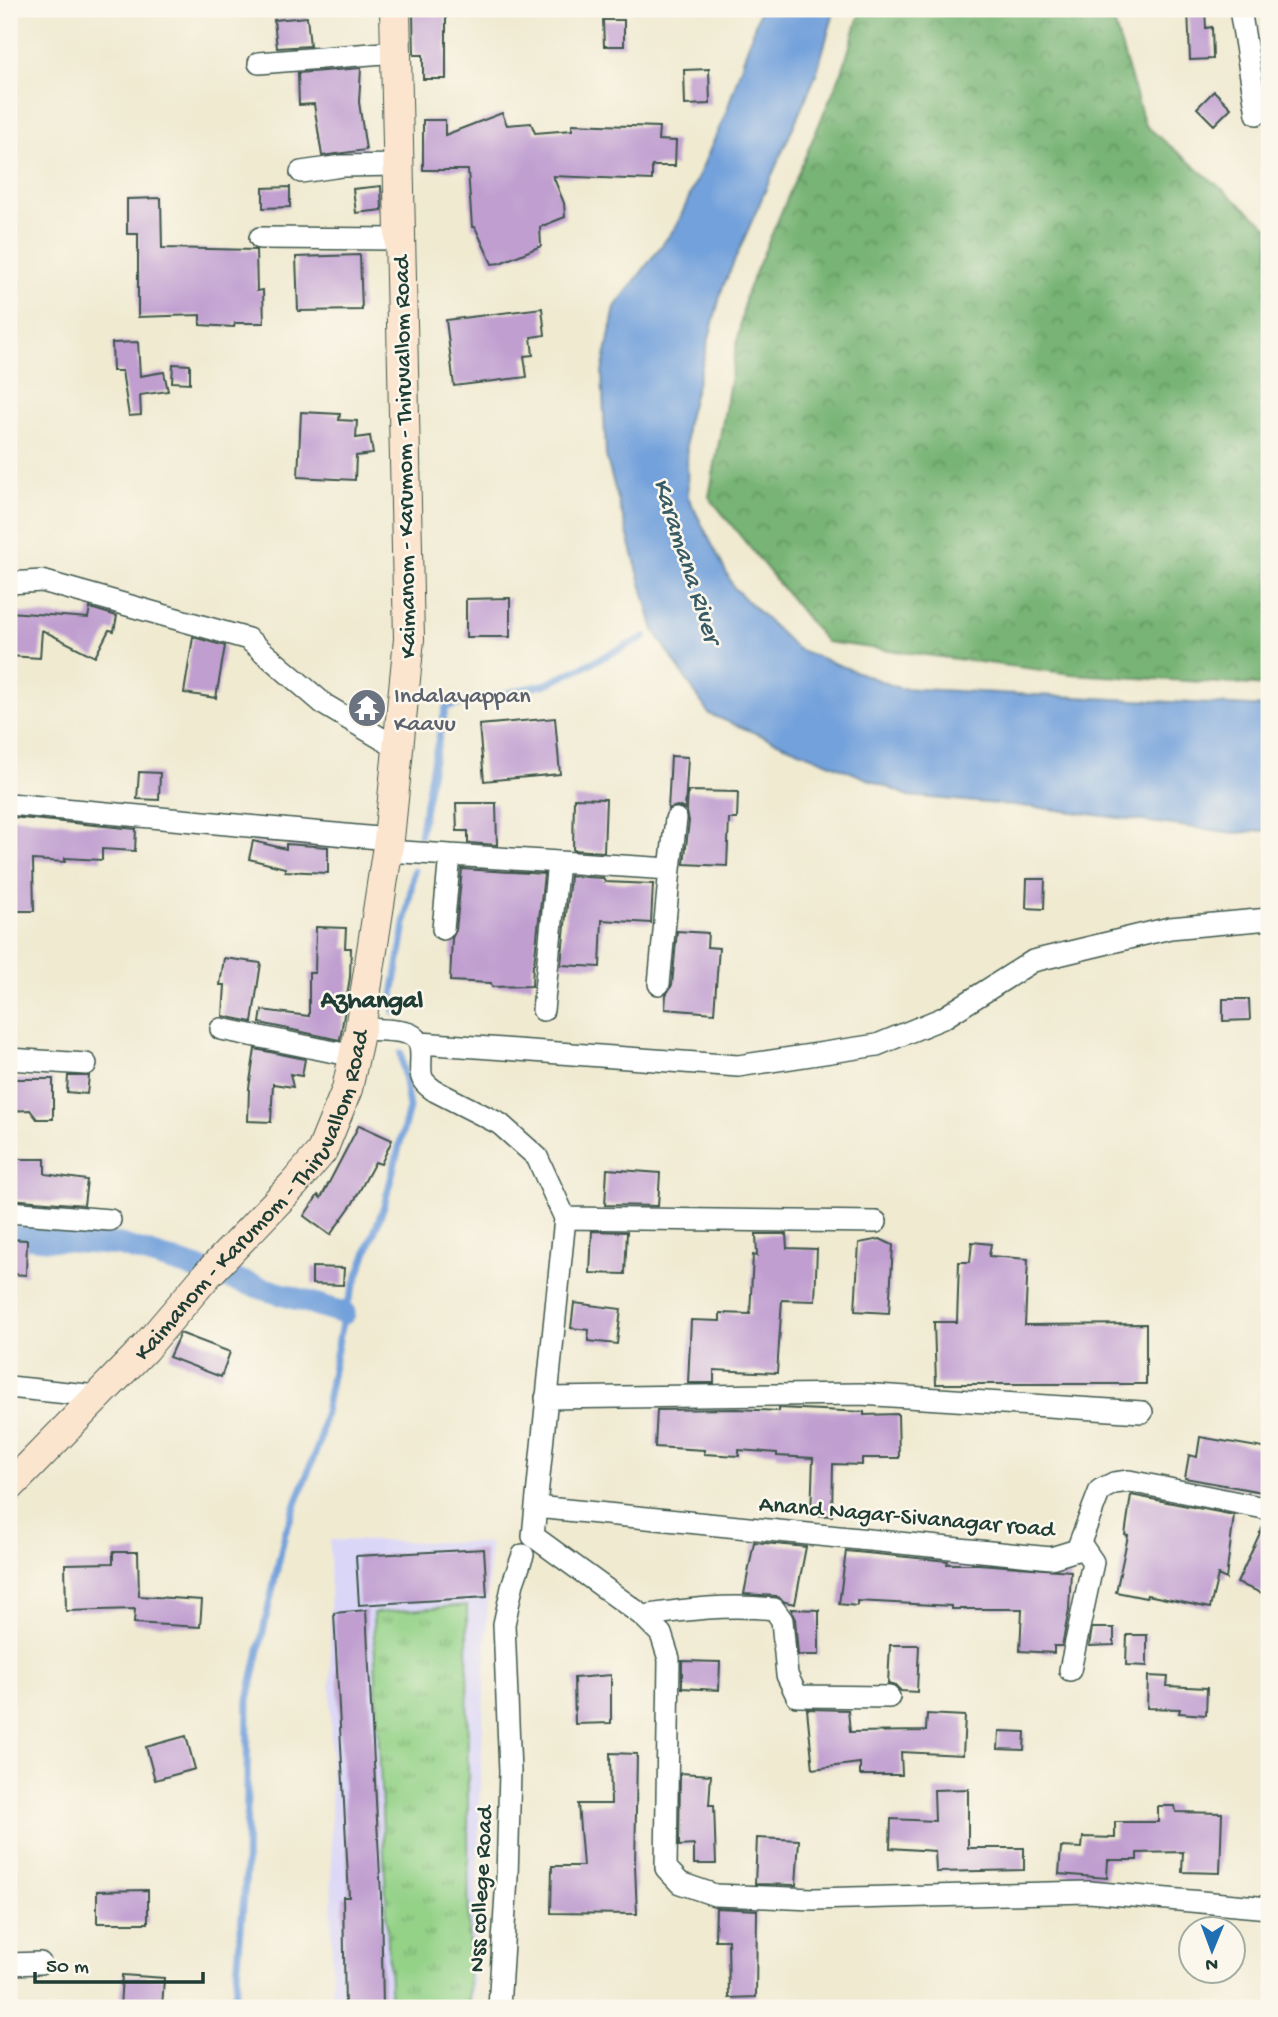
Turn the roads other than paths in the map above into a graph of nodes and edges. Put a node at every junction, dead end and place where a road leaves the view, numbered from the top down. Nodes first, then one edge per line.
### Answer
1 (395, 9) edge
2 (1240, 9) edge
3 (396, 52) junction
4 (259, 63) dead end
5 (1257, 114) dead end
6 (398, 165) junction
7 (301, 172) dead end
8 (260, 238) dead end
9 (400, 239) junction
10 (9, 583) edge
11 (399, 749) junction
12 (9, 804) edge
13 (676, 819) dead end
14 (388, 845) junction
15 (450, 855) junction
16 (558, 862) junction
17 (670, 869) junction
18 (1269, 919) edge
19 (443, 929) dead end
20 (659, 984) dead end
21 (543, 1010) dead end
22 (221, 1029) dead end
23 (357, 1043) junction
24 (420, 1043) junction
25 (9, 1059) edge
26 (86, 1064) dead end
27 (9, 1212) edge
28 (565, 1218) junction
29 (110, 1220) dead end
30 (876, 1222) dead end
31 (9, 1387) edge
32 (97, 1396) junction
33 (546, 1398) junction
34 (1142, 1412) dead end
35 (9, 1487) edge
36 (536, 1507) junction
37 (1269, 1509) edge
38 (1080, 1543) junction
39 (523, 1555) dead end
40 (643, 1616) junction
41 (1070, 1670) dead end
42 (889, 1697) dead end
43 (1269, 1908) edge
44 (40, 1963) dead end
45 (9, 1964) edge
46 (499, 2008) edge

1 - 3 main road, Kaimanom - Karumom - Thiruvallom Road
2 - 5 street
3 - 4 street
3 - 6 main road, Kaimanom - Karumom - Thiruvallom Road
6 - 7 street
6 - 9 main road, Kaimanom - Karumom - Thiruvallom Road
8 - 9 street
9 - 11 main road, Kaimanom - Karumom - Thiruvallom Road
10 - 11 street
11 - 14 main road, Kaimanom - Karumom - Thiruvallom Road
12 - 14 street
13 - 17 street
14 - 15 street
14 - 23 main road, Kaimanom - Karumom - Thiruvallom Road
15 - 16 street
15 - 19 street
16 - 17 street
16 - 21 street
17 - 20 street
18 - 24 street
22 - 23 street
23 - 24 street
23 - 32 main road, Kaimanom - Karumom - Thiruvallom Road
24 - 28 street
25 - 26 street
27 - 29 street
28 - 30 street
28 - 33 street
31 - 32 street
32 - 35 main road, Kaimanom - Karumom - Thiruvallom Road
33 - 34 street
33 - 36 street
36 - 38 street, Anand Nagar-Sivanagar road
36 - 40 street
37 - 38 street, Anand Nagar-Sivanagar road
38 - 41 street
39 - 46 street, Nss college Road
40 - 42 street
40 - 43 street
44 - 45 street

